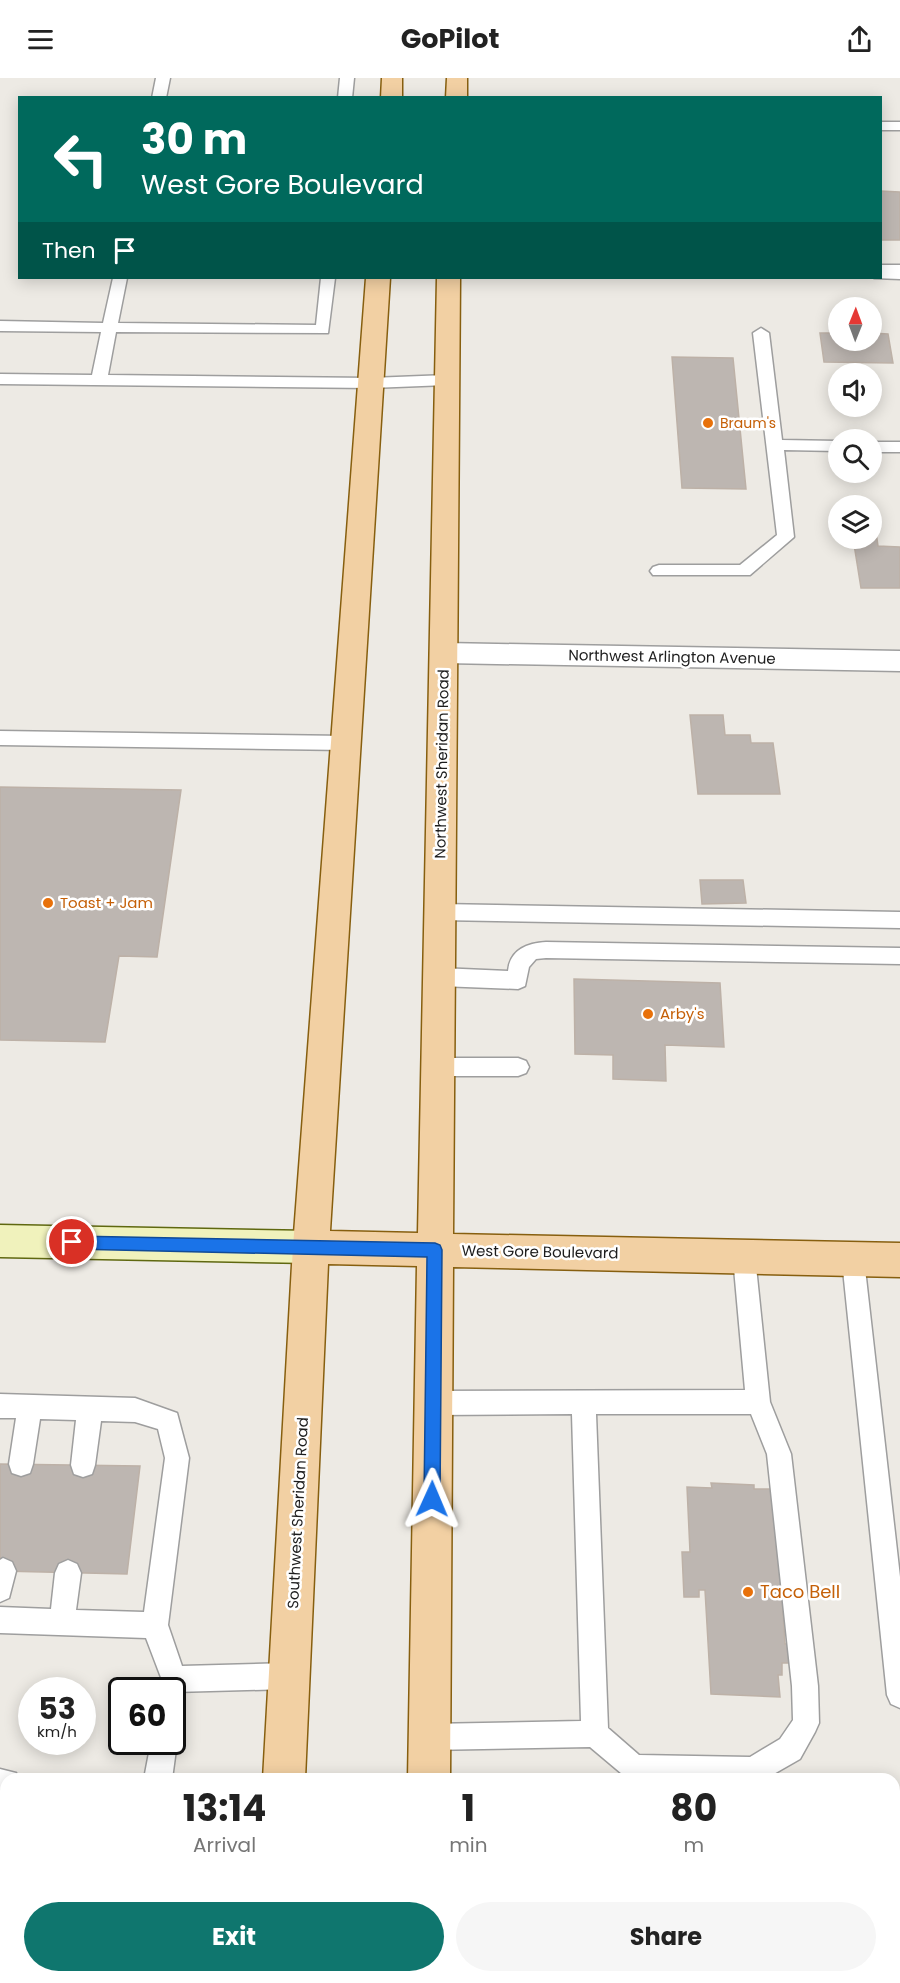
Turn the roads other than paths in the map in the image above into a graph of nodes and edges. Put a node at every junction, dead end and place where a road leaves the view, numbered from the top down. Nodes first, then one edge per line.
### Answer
1 (163, 78) edge
2 (347, 78) edge
3 (392, 78) edge
4 (457, 78) edge
5 (159, 96) edge
6 (345, 96) edge
7 (391, 96) edge
8 (456, 96) edge
9 (882, 126) edge
10 (900, 126) edge
11 (882, 272) edge
12 (900, 272) edge
13 (120, 279) edge
14 (328, 279) edge
15 (378, 279) edge
16 (449, 279) edge
17 (0, 326) edge
18 (109, 327) junction
19 (761, 333) dead end
20 (0, 379) edge
21 (99, 380) junction
22 (447, 380) junction
23 (371, 383) junction
24 (775, 445) junction
25 (828, 446) edge
26 (882, 447) edge
27 (900, 447) edge
28 (659, 571) dead end
29 (444, 653) junction
30 (900, 661) edge
31 (0, 738) edge
32 (346, 743) junction
33 (440, 912) junction
34 (900, 920) edge
35 (900, 956) edge
36 (440, 977) junction
37 (437, 1067) junction
38 (518, 1067) dead end
39 (0, 1241) edge
40 (311, 1247) junction
41 (435, 1250) junction
42 (744, 1257) junction
43 (853, 1260) junction
44 (900, 1260) edge
45 (758, 1402) junction
46 (433, 1403) junction
47 (584, 1403) junction
48 (0, 1406) edge
49 (30, 1406) junction
50 (90, 1408) junction
51 (21, 1464) dead end
52 (83, 1465) dead end
53 (68, 1573) dead end
54 (0, 1620) edge
55 (62, 1622) junction
56 (155, 1625) junction
57 (289, 1676) junction
58 (171, 1677) edge
59 (186, 1684) edge
60 (900, 1695) edge
61 (595, 1734) junction
62 (429, 1737) junction
63 (162, 1755) edge
64 (159, 1773) edge
65 (284, 1773) edge
66 (429, 1773) edge

1 - 5 lane
2 - 6 lane
3 - 7 main road
4 - 8 main road
9 - 10 lane
11 - 12 street
13 - 18 lane
14 - 18 lane
15 - 23 main road
16 - 22 main road, Northwest Sheridan Road
17 - 18 lane
18 - 21 lane
19 - 24 lane
20 - 21 lane
21 - 23 lane
22 - 23 lane
22 - 29 main road, Northwest Sheridan Road
23 - 32 main road
24 - 25 lane
24 - 28 lane
26 - 27 lane
29 - 30 street, Northwest Arlington Avenue
29 - 33 main road, Northwest Sheridan Road
31 - 32 lane
32 - 40 main road
33 - 34 lane
33 - 36 main road, Northwest Sheridan Road
35 - 36 lane
36 - 37 main road, Northwest Sheridan Road
37 - 38 lane
37 - 41 main road, Northwest Sheridan Road
39 - 40 main road, West Gore Boulevard
40 - 41 main road, West Gore Boulevard
40 - 57 main road, Southwest Sheridan Road
41 - 42 main road, West Gore Boulevard
41 - 46 main road
42 - 43 main road, West Gore Boulevard
42 - 45 lane
43 - 44 main road, West Gore Boulevard
43 - 60 lane
45 - 47 lane
45 - 61 lane
46 - 47 lane
46 - 62 main road
47 - 61 lane
48 - 49 lane
49 - 50 lane
49 - 51 lane
50 - 52 lane
50 - 56 lane
53 - 55 lane
54 - 55 lane
55 - 56 lane
56 - 58 lane
57 - 59 lane
57 - 65 main road, Southwest Sheridan Road
61 - 62 lane
62 - 66 main road
63 - 64 lane

